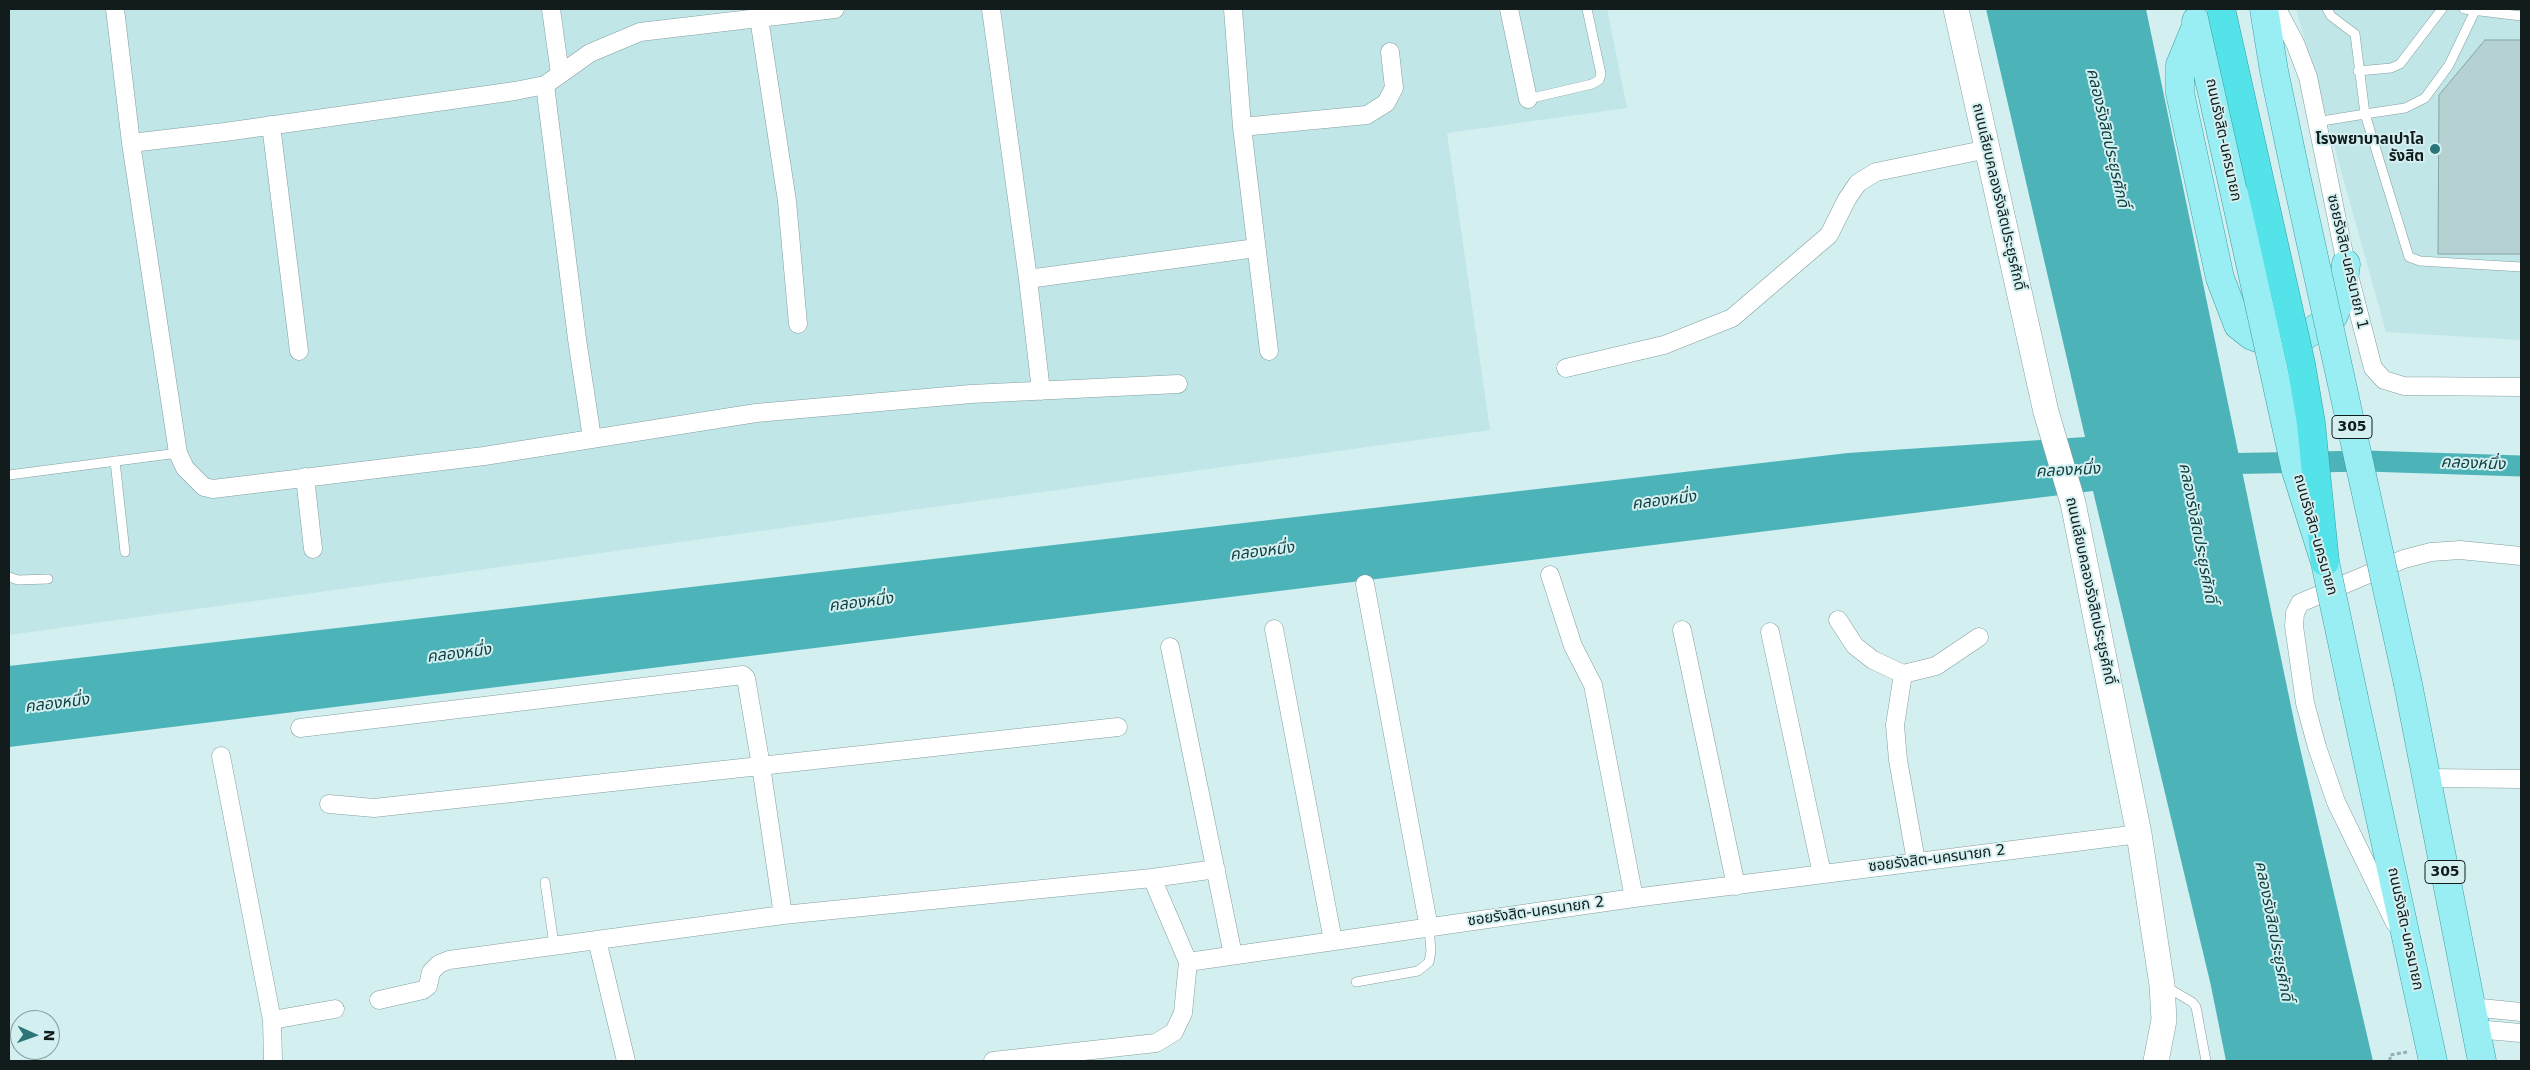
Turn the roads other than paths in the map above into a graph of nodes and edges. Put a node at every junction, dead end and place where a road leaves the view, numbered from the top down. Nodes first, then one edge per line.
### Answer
1 (115, 9) edge
2 (551, 9) edge
3 (835, 9) edge
4 (991, 9) edge
5 (1233, 9) edge
6 (1509, 9) edge
7 (1587, 9) edge
8 (1956, 9) edge
9 (2221, 9) edge
10 (2264, 9) edge
11 (2277, 9) edge
12 (2327, 9) edge
13 (2442, 9) edge
14 (2464, 9) edge
15 (2474, 11) junction
16 (2196, 16) edge
17 (2521, 16) edge
18 (759, 18) junction
19 (1390, 52) dead end
20 (2358, 71) junction
21 (560, 74) junction
22 (545, 85) junction
23 (1528, 99) joint
24 (2365, 114) junction
25 (2316, 122) junction
26 (271, 125) junction
27 (1242, 127) junction
28 (131, 143) junction
29 (1988, 149) junction
30 (1256, 248) junction
31 (2346, 264) junction
32 (2521, 267) edge
33 (1028, 279) junction
34 (798, 324) dead end
35 (1269, 351) dead end
36 (299, 352) dead end
37 (1566, 368) dead end
38 (1178, 384) dead end
39 (2521, 387) edge
40 (1041, 391) junction
41 (592, 438) junction
42 (178, 452) junction
43 (115, 461) junction
44 (9, 475) edge
45 (305, 477) junction
46 (313, 549) dead end
47 (125, 552) dead end
48 (2521, 556) edge
49 (2325, 562) junction
50 (1550, 575) dead end
51 (9, 576) edge
52 (48, 579) dead end
53 (1365, 584) dead end
54 (1838, 620) dead end
55 (1274, 629) dead end
56 (1682, 630) dead end
57 (1770, 632) dead end
58 (1979, 637) dead end
59 (1170, 647) dead end
60 (1903, 674) junction
61 (1118, 727) dead end
62 (300, 728) dead end
63 (221, 756) dead end
64 (761, 766) junction
65 (2427, 778) junction
66 (2521, 779) edge
67 (328, 804) dead end
68 (2139, 834) junction
69 (1916, 861) junction
70 (1216, 869) junction
71 (1822, 874) junction
72 (1152, 878) junction
73 (545, 882) dead end
74 (1736, 886) junction
75 (1634, 898) junction
76 (783, 915) junction
77 (1429, 928) junction
78 (597, 940) junction
79 (1333, 941) junction
80 (554, 945) junction
81 (1233, 955) junction
82 (2410, 955) junction
83 (1188, 962) junction
84 (1356, 982) dead end
85 (2162, 985) junction
86 (379, 1000) dead end
87 (335, 1009) dead end
88 (2521, 1012) edge
89 (2473, 1018) junction
90 (272, 1020) junction
91 (2521, 1032) edge
92 (273, 1061) edge
93 (626, 1061) edge
94 (993, 1061) edge
95 (2156, 1061) edge
96 (2206, 1061) edge
97 (2433, 1061) edge
98 (2482, 1061) edge

1 - 28 street
2 - 21 street
3 - 18 street
4 - 33 street
5 - 27 street
6 - 23 street
7 - 23 lane
8 - 29 street, ถนนเลียบคลองรังสิตประยูรศักดิ์
9 - 49 highway, bridge
10 - 65 main road, 305, bridge
11 - 25 street, ซอยรังสิต-นครนายก 1
12 - 20 lane
13 - 20 lane
14 - 15 lane
15 - 17 lane
15 - 24 lane
16 - 31 main road
16 - 49 main road, ถนนรังสิต-นครนายก, bridge
18 - 21 street
18 - 34 street
19 - 27 street
20 - 24 lane
21 - 22 street
22 - 26 street
22 - 41 street
24 - 25 lane
24 - 32 lane
25 - 31 street, ซอยรังสิต-นครนายก 1
26 - 28 street
26 - 36 street
27 - 30 street
28 - 42 street
29 - 37 street
29 - 68 street, ถนนเลียบคลองรังสิตประยูรศักดิ์
30 - 33 street
30 - 35 street
31 - 39 street, ซอยรังสิต-นครนายก 1
33 - 40 street
38 - 40 street
40 - 41 street
41 - 45 street
42 - 43 lane
42 - 45 street
43 - 44 lane
43 - 47 lane
45 - 46 street
48 - 82 street
49 - 82 main road, ถนนรังสิต-นครนายก, bridge
50 - 75 street
51 - 52 lane
53 - 77 street
54 - 60 street
55 - 79 street
56 - 74 street
57 - 71 street
58 - 60 street
59 - 70 street
60 - 69 street
61 - 64 street
62 - 64 street
63 - 90 street
64 - 67 street
64 - 76 street
65 - 66 street
65 - 89 main road, 305
68 - 69 street, ซอยรังสิต-นครนายก 2
68 - 85 street, ถนนเลียบคลองรังสิตประยูรศักดิ์
69 - 71 street, ซอยรังสิต-นครนายก 2
70 - 72 street
70 - 81 street
71 - 74 street, ซอยรังสิต-นครนายก 2
72 - 76 street
72 - 83 street
73 - 80 lane
74 - 75 street, ซอยรังสิต-นครนายก 2
75 - 77 street, ซอยรังสิต-นครนายก 2
76 - 78 street
77 - 79 street, ซอยรังสิต-นครนายก 2
77 - 84 lane
78 - 80 street
78 - 93 street
79 - 81 street, ซอยรังสิต-นครนายก 2
80 - 86 street
81 - 83 street, ซอยรังสิต-นครนายก 2
82 - 97 main road, ถนนรังสิต-นครนายก
83 - 94 street
85 - 95 street, ถนนเลียบคลองรังสิตประยูรศักดิ์
85 - 96 lane
87 - 90 street
88 - 89 street
89 - 91 street
89 - 98 main road, 305
90 - 92 street

